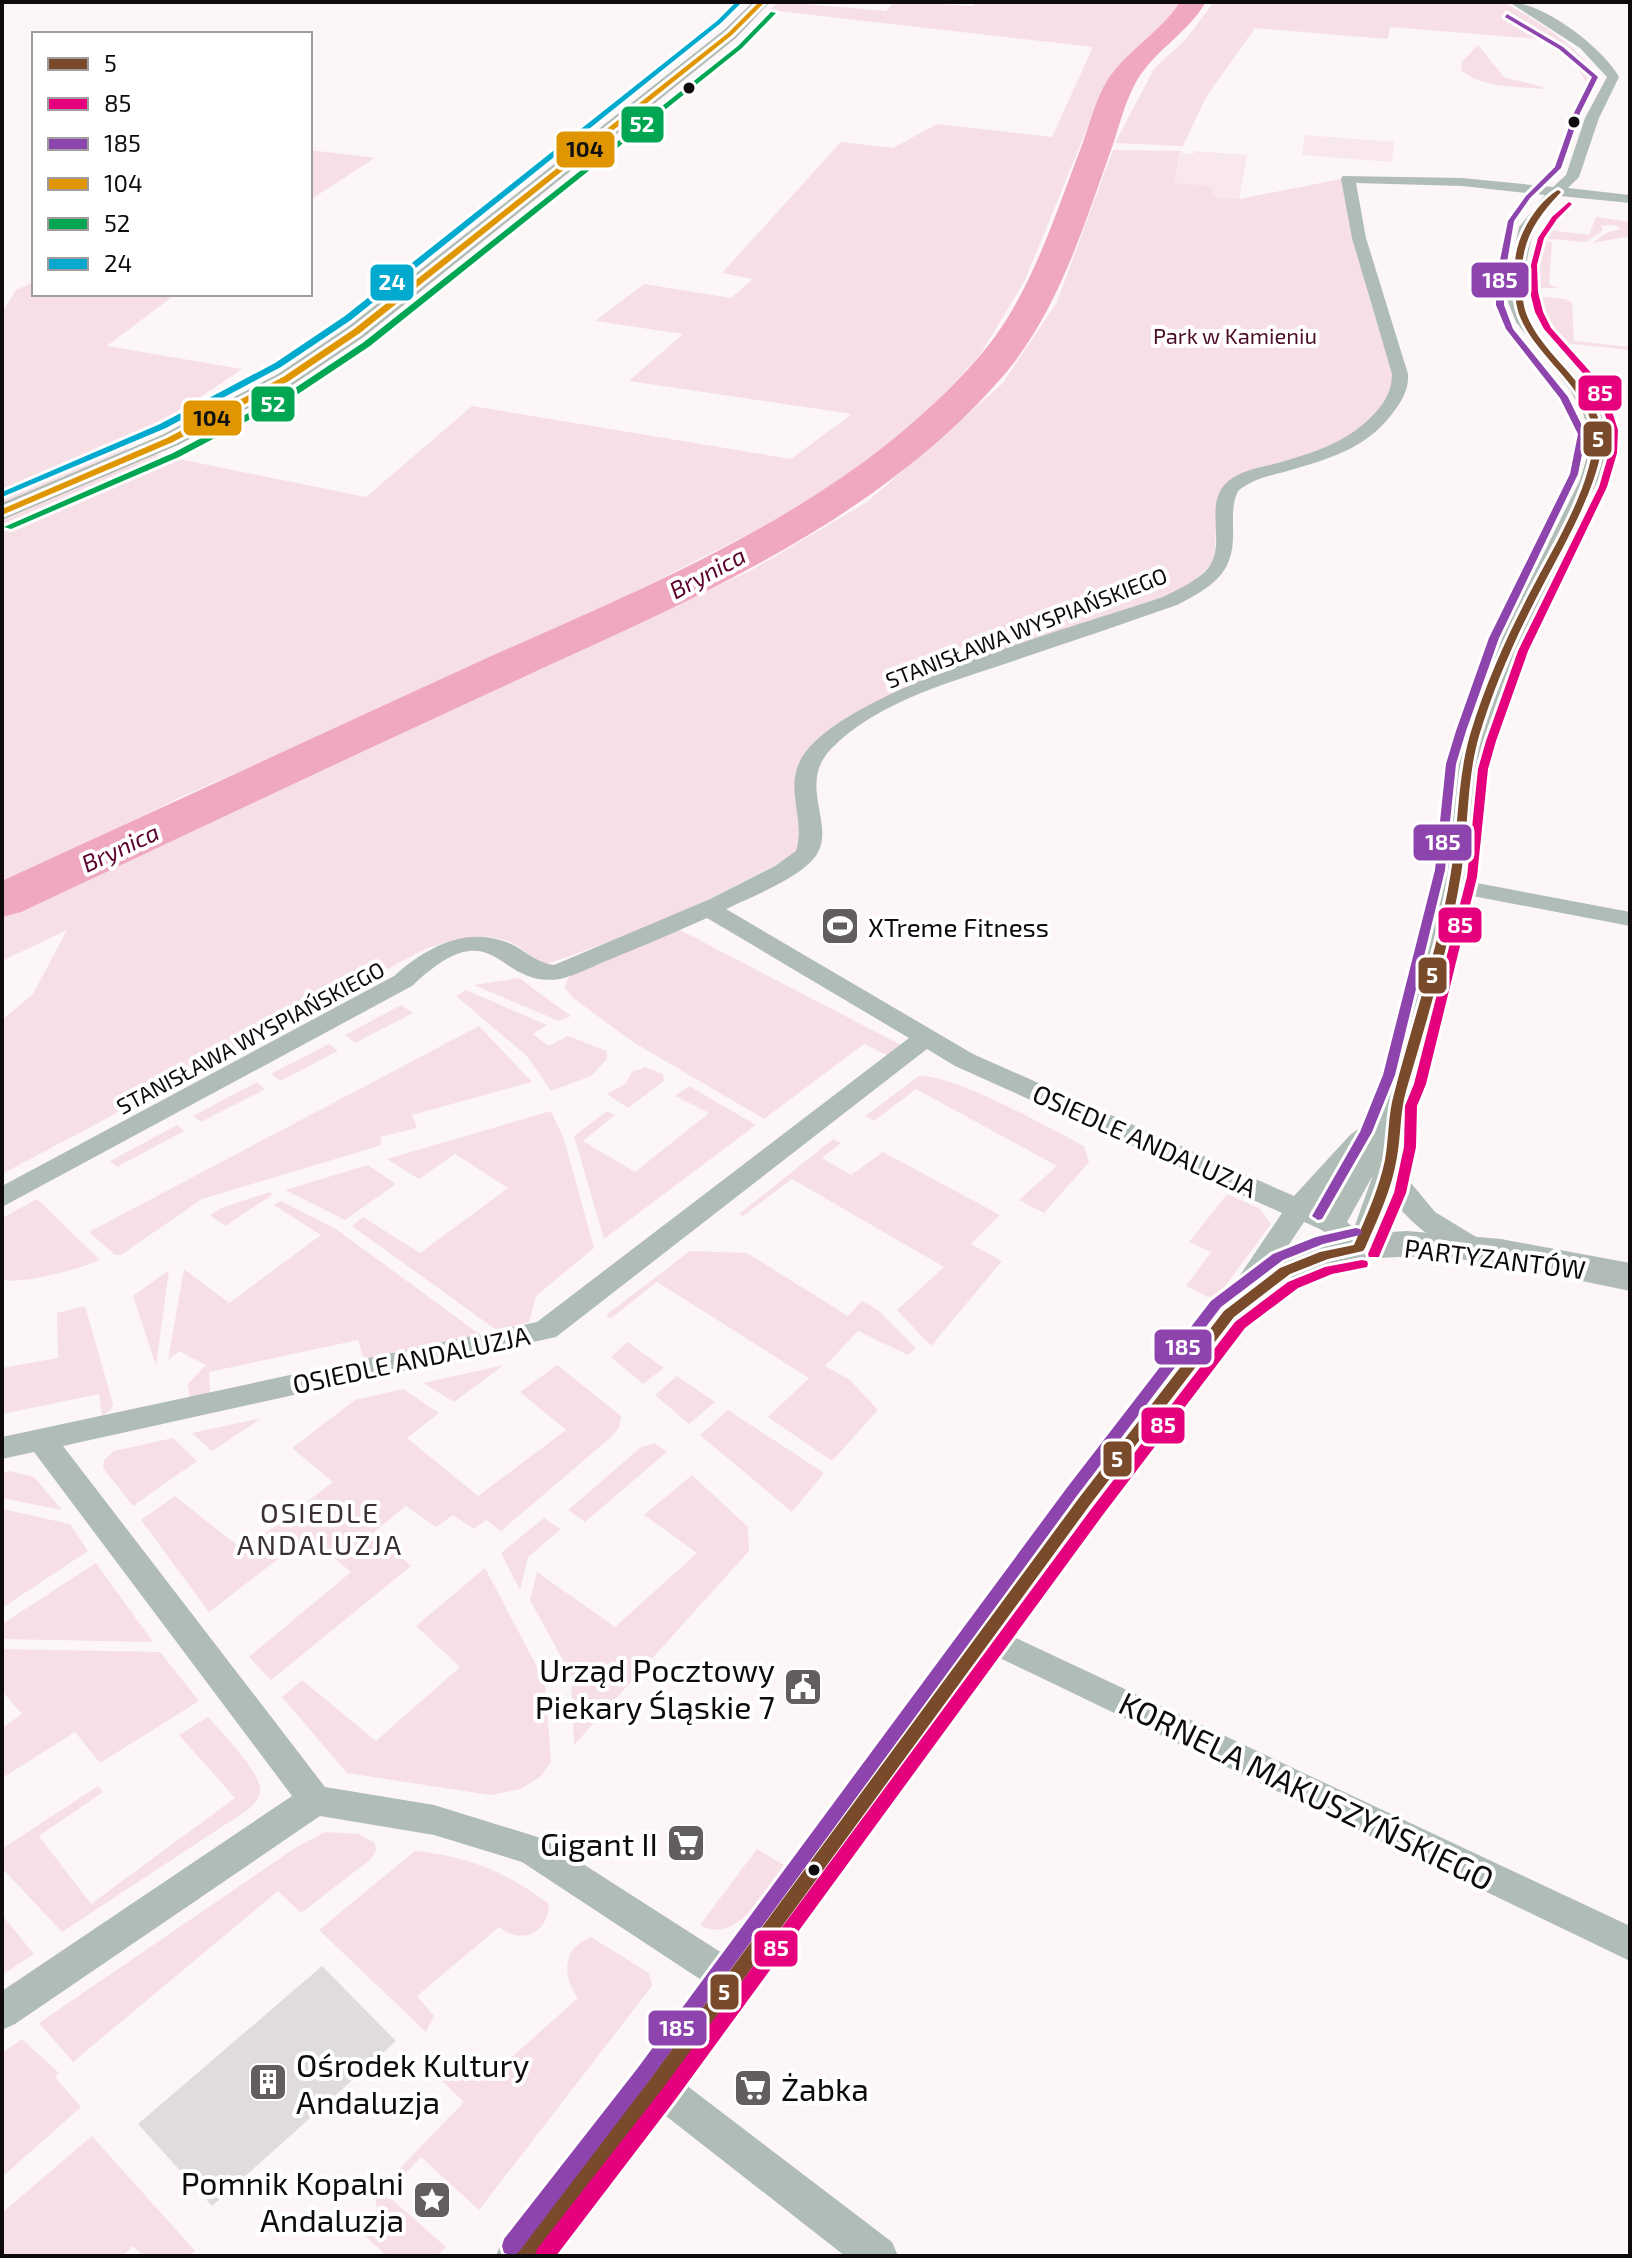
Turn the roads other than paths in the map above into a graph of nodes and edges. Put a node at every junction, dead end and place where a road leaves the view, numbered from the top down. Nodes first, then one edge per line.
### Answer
1 (762, 2) edge
2 (1515, 2) edge
3 (1558, 192) junction
4 (1630, 199) edge
5 (2, 512) edge
6 (1453, 885) junction
7 (711, 910) junction
8 (1630, 919) edge
9 (927, 1037) junction
10 (1393, 1109) junction
11 (1388, 1172) junction
12 (2, 1198) edge
13 (1299, 1209) junction
14 (1346, 1236) junction
15 (1477, 1251) junction
16 (1630, 1277) edge
17 (1229, 1314) junction
18 (41, 1440) junction
19 (2, 1448) edge
20 (984, 1636) junction
21 (315, 1800) junction
22 (1630, 1944) edge
23 (734, 1981) junction
24 (2, 2012) edge
25 (656, 2085) junction
26 (524, 2256) edge
27 (878, 2256) edge

1 - 5 street
2 - 3 street
3 - 4 street
3 - 6 street
3 - 7 street, STANISŁAWA WYSPIAŃSKIEGO
6 - 8 street
6 - 10 street
7 - 9 street, OSIEDLE ANDALUZJA
7 - 12 street, STANISŁAWA WYSPIAŃSKIEGO
9 - 13 street, OSIEDLE ANDALUZJA
9 - 18 street, OSIEDLE ANDALUZJA
10 - 11 street
10 - 13 street
10 - 14 street
11 - 14 street
11 - 15 street
13 - 14 street, OSIEDLE ANDALUZJA
13 - 17 street
14 - 15 street, PARTYZANTÓW
14 - 17 street, PARTYZANTÓW
15 - 16 street, PARTYZANTÓW
17 - 20 street, PARTYZANTÓW
18 - 19 street, OSIEDLE ANDALUZJA
18 - 21 street
20 - 22 street, KORNELA MAKUSZYŃSKIEGO
20 - 23 street, PARTYZANTÓW
21 - 23 street
21 - 24 street
23 - 25 street, PARTYZANTÓW
25 - 26 street, PARTYZANTÓW
25 - 27 street

